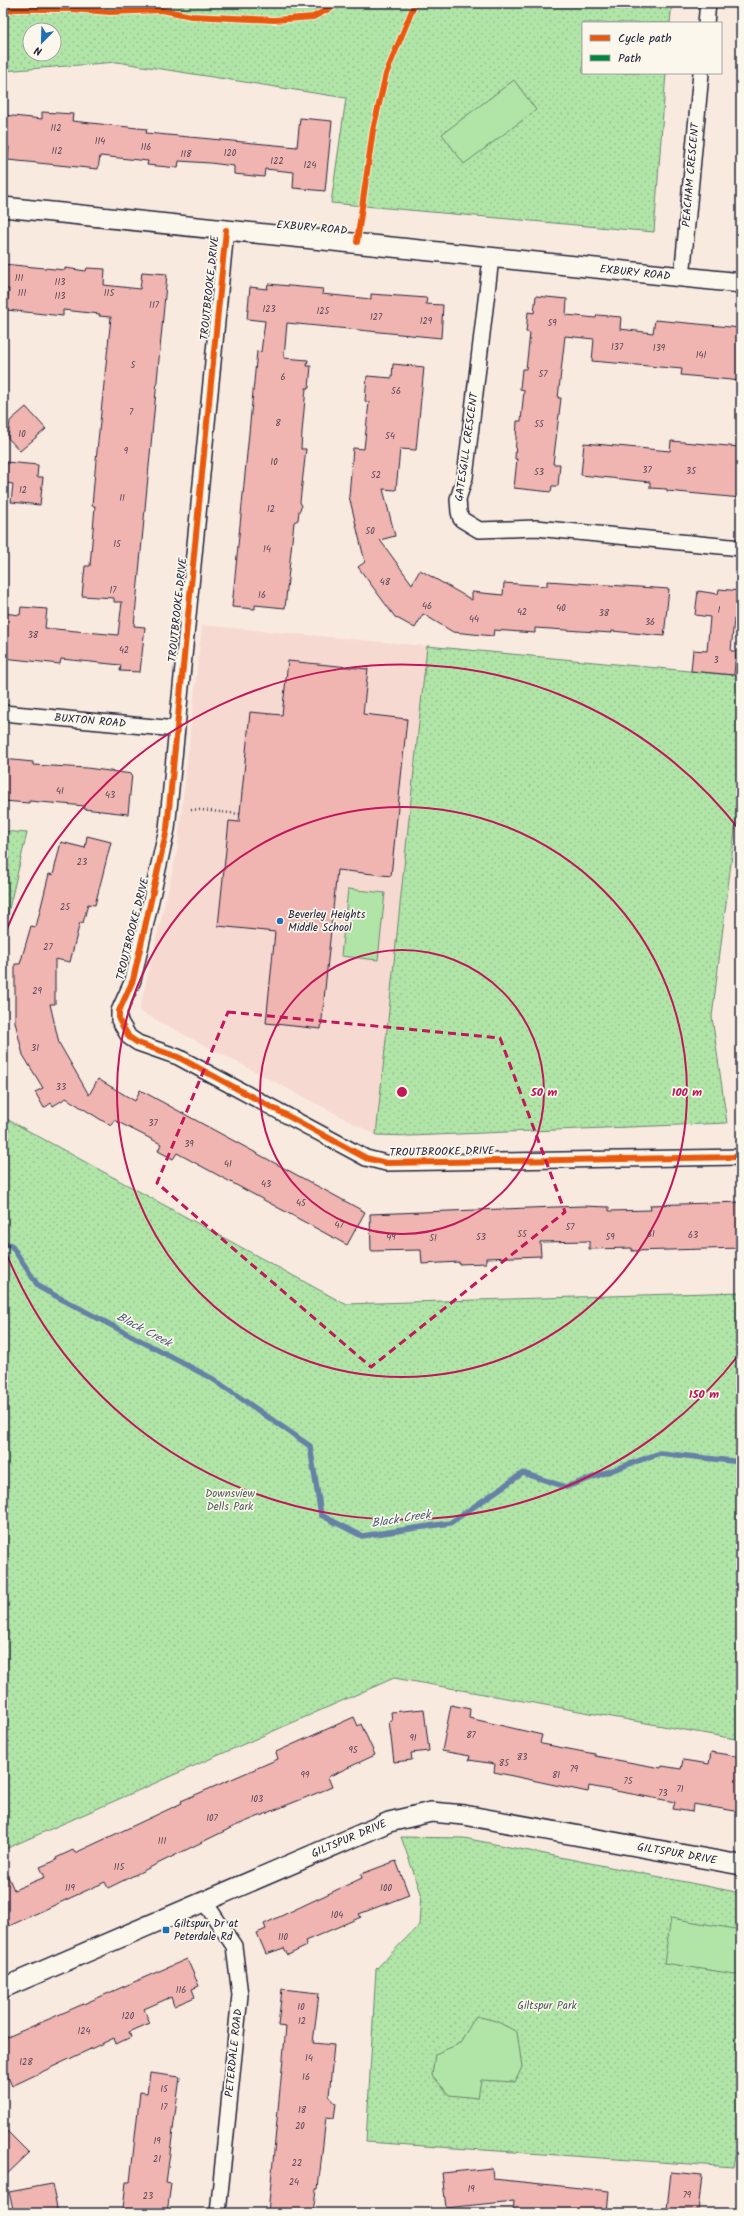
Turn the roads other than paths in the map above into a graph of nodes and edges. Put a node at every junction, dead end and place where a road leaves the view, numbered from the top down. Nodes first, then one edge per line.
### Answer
1 (708, 3) edge
2 (706, 22) edge
3 (701, 74) edge
4 (3, 207) edge
5 (226, 230) junction
6 (491, 258) junction
7 (682, 278) junction
8 (741, 283) edge
9 (741, 548) edge
10 (3, 713) edge
11 (176, 729) junction
12 (741, 1157) edge
13 (741, 1865) edge
14 (204, 1901) junction
15 (3, 1988) edge
16 (218, 2213) edge

1 - 2 street
3 - 7 street, PEACHAM CRESCENT
4 - 5 street, EXBURY ROAD
5 - 6 street, EXBURY ROAD
5 - 11 street, TROUTBROOKE DRIVE
6 - 7 street, EXBURY ROAD
6 - 9 street, GATESGILL CRESCENT
7 - 8 street, EXBURY ROAD
10 - 11 street, BUXTON ROAD
11 - 12 street, TROUTBROOKE DRIVE
13 - 14 street, GILTSPUR DRIVE
14 - 15 street, GILTSPUR DRIVE
14 - 16 street, PETERDALE ROAD

